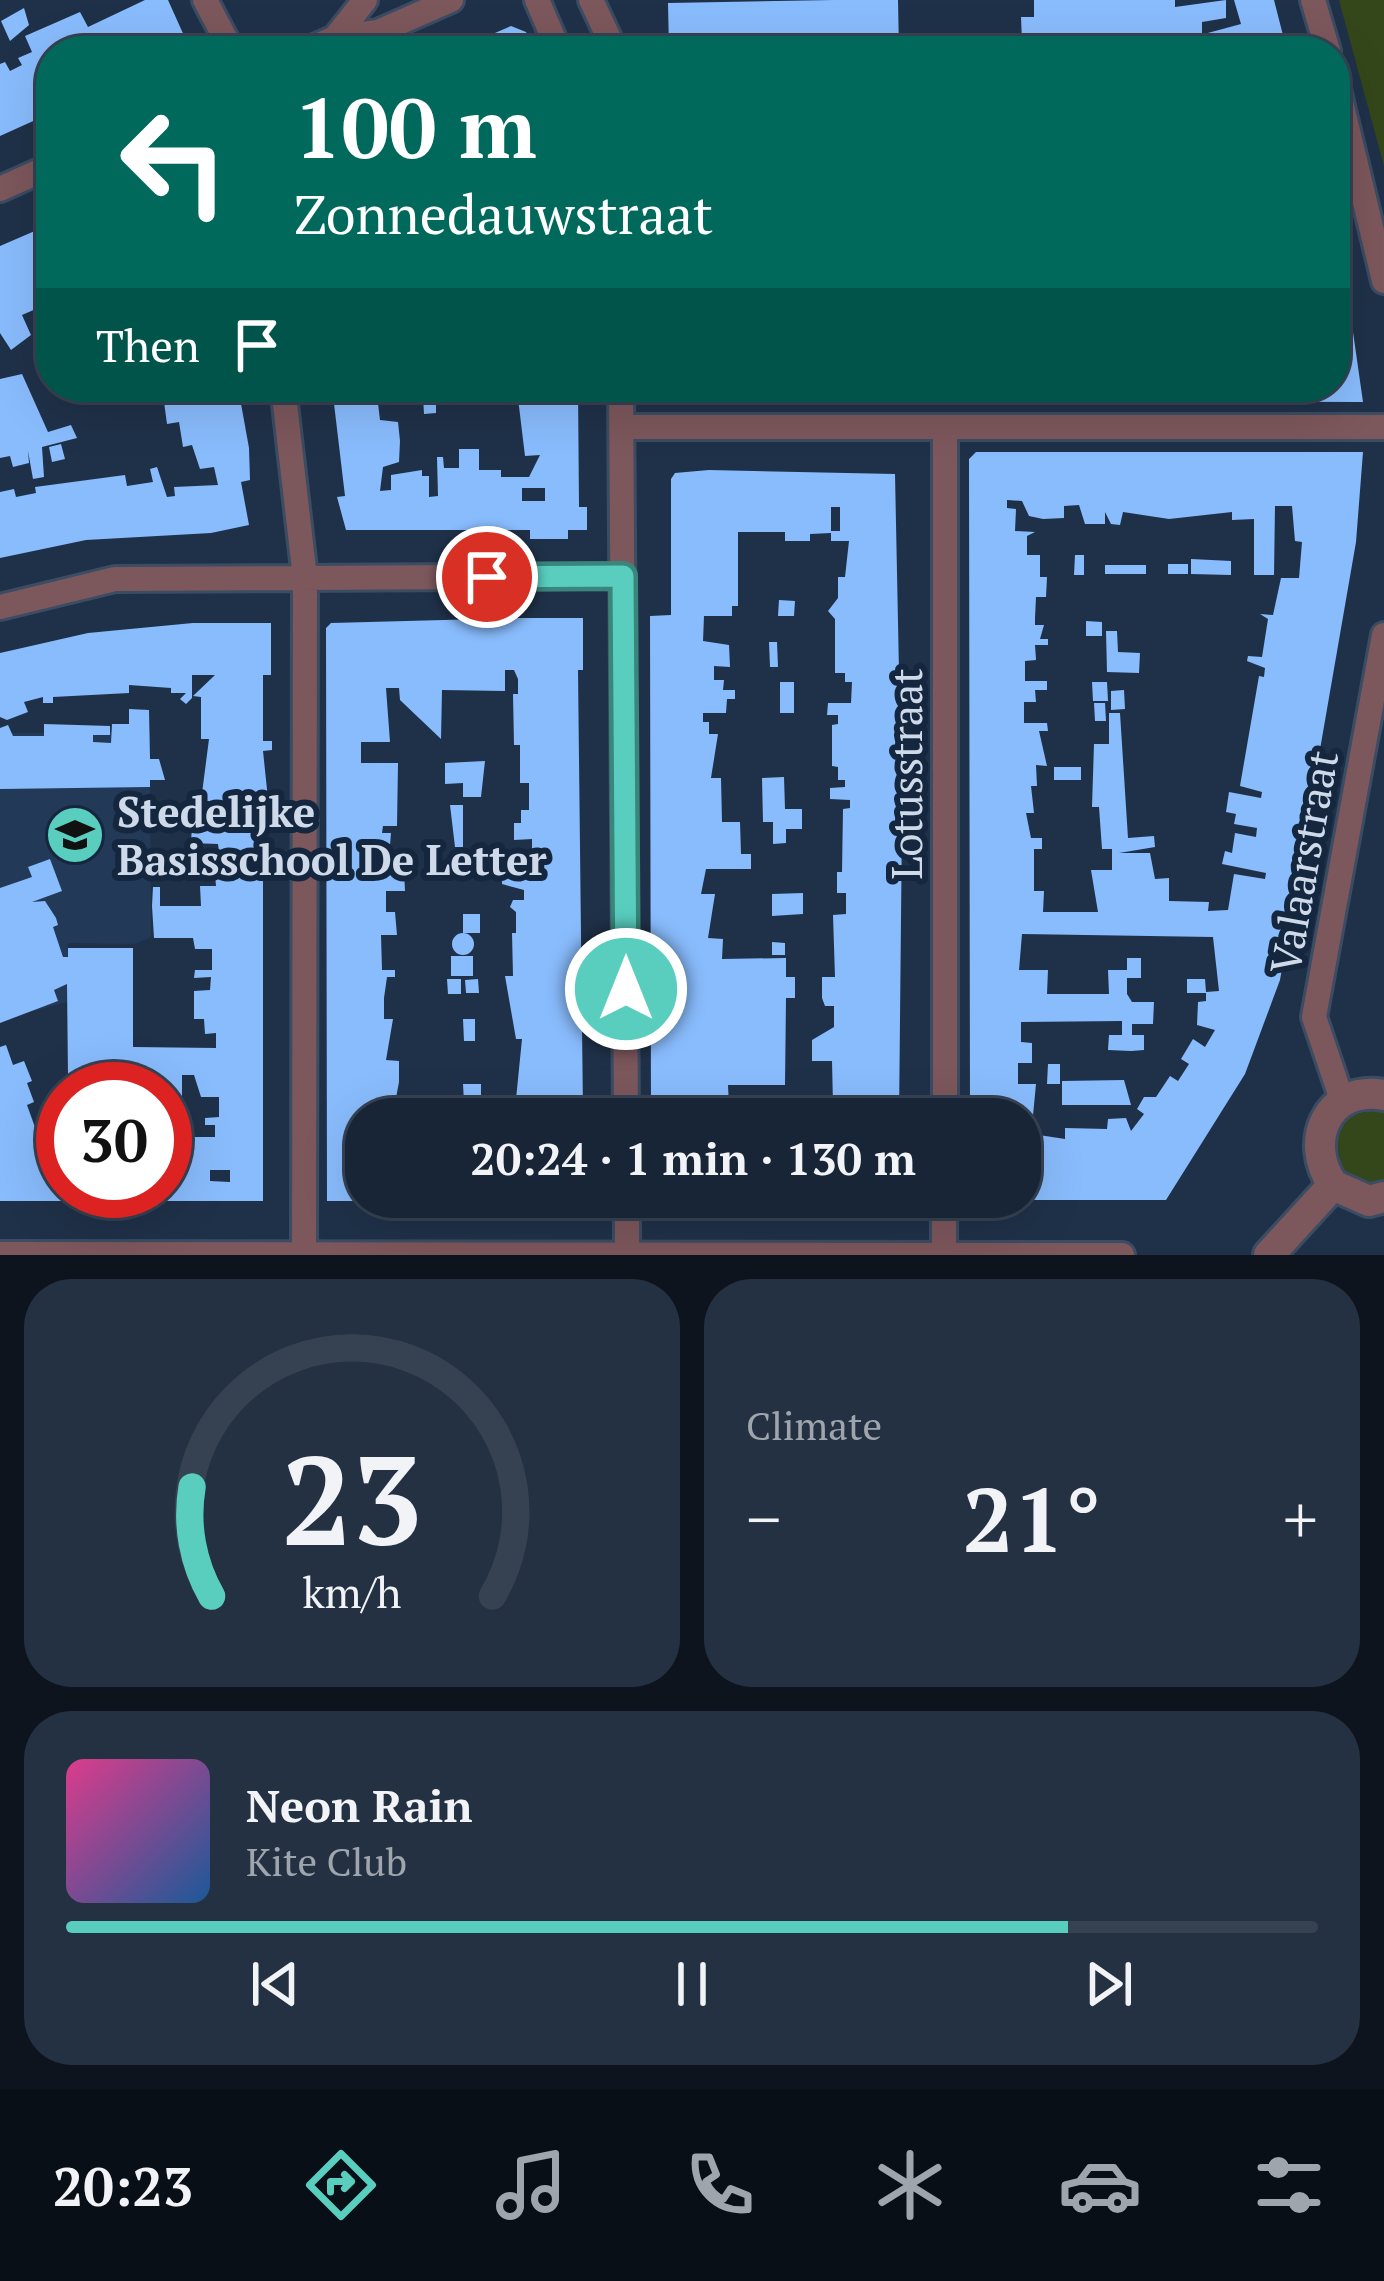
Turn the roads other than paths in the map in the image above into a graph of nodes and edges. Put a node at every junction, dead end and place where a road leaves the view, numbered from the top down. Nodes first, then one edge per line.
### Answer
1 (206, 0) edge
2 (365, 0) edge
3 (452, 0) edge
4 (537, 0) edge
5 (591, 0) edge
6 (1313, 0) edge
7 (224, 36) edge
8 (337, 36) edge
9 (349, 36) edge
10 (553, 36) edge
11 (608, 36) edge
12 (1324, 36) edge
13 (1350, 139) edge
14 (36, 173) edge
15 (0, 189) edge
16 (1384, 281) edge
17 (285, 402) edge
18 (621, 402) edge
19 (622, 427) junction
20 (1384, 427) edge
21 (945, 428) junction
22 (623, 576) junction
23 (305, 578) junction
24 (0, 607) edge
25 (1384, 635) edge
26 (1384, 1095) edge
27 (626, 1098) edge
28 (944, 1098) edge
29 (1342, 1100) junction
30 (1333, 1185) junction
31 (1379, 1203) edge
32 (627, 1218) edge
33 (944, 1218) edge
34 (0, 1253) edge
35 (304, 1254) edge
36 (627, 1254) edge
37 (944, 1254) edge
38 (1122, 1255) edge
39 (1269, 1255) edge

1 - 7 street
2 - 8 street
3 - 9 street
4 - 10 street
5 - 11 street
6 - 12 street
13 - 16 street
14 - 15 street
17 - 23 street
18 - 19 street
19 - 21 street
19 - 22 street
20 - 21 street
21 - 28 street, Lotusstraat
22 - 23 street
22 - 27 street
23 - 24 street
23 - 35 street
25 - 29 street, Valaarstraat
26 - 29 street
29 - 30 street
30 - 31 street
30 - 39 street
32 - 36 street
33 - 37 street
34 - 35 street
35 - 36 street
36 - 37 street
37 - 38 street

